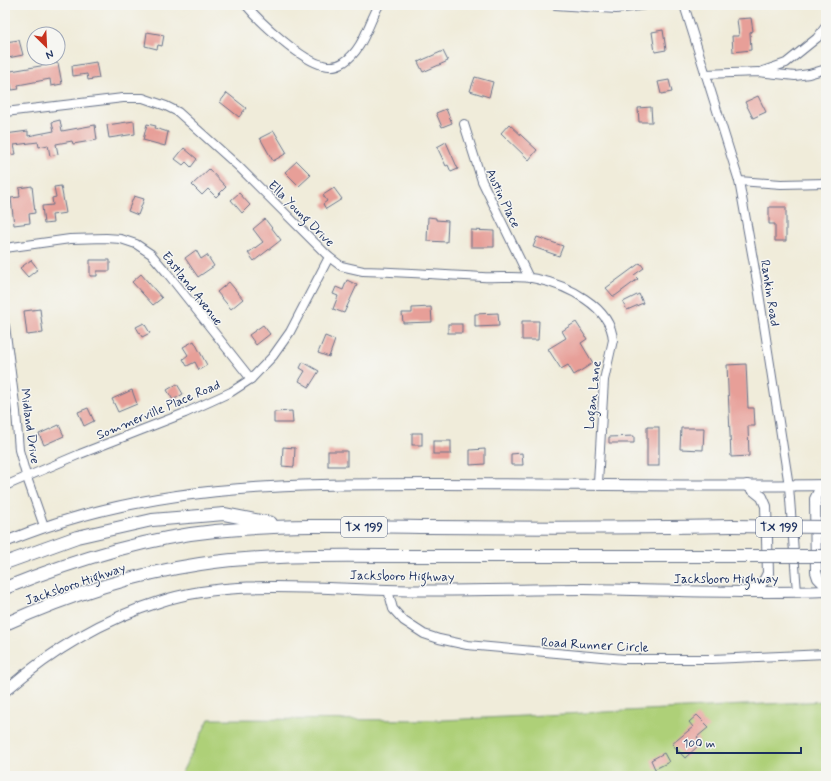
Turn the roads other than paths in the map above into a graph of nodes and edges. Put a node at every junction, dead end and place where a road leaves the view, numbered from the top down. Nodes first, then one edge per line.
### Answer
1 (246, 5) edge
2 (379, 5) edge
3 (555, 5) edge
4 (646, 5) edge
5 (684, 5) edge
6 (826, 26) edge
7 (826, 69) edge
8 (758, 72) junction
9 (705, 74) junction
10 (5, 112) edge
11 (464, 124) dead end
12 (739, 181) junction
13 (826, 183) edge
14 (5, 248) edge
15 (329, 257) junction
16 (529, 278) junction
17 (600, 313) joint
18 (5, 326) edge
19 (251, 380) junction
20 (9, 381) edge
21 (27, 477) junction
22 (598, 484) junction
23 (747, 485) junction
24 (5, 486) edge
25 (789, 486) junction
26 (826, 487) edge
27 (44, 526) junction
28 (288, 527) junction
29 (826, 527) edge
30 (5, 542) edge
31 (826, 556) edge
32 (5, 563) edge
33 (826, 586) edge
34 (5, 588) edge
35 (388, 590) junction
36 (826, 591) edge
37 (749, 592) junction
38 (797, 592) junction
39 (5, 624) edge
40 (826, 654) edge
41 (5, 691) edge

1 - 2 street
3 - 4 street
5 - 9 street, Rankin Road
6 - 8 street
7 - 8 street
8 - 9 street
9 - 12 street, Rankin Road
10 - 15 street, Ella Young Drive
11 - 16 street, Austin Place
12 - 13 street
12 - 25 street, Rankin Road
14 - 19 street, Eastland Avenue
15 - 16 street, Ella Young Drive
15 - 19 street, Sommerville Place Road
16 - 17 street, Ella Young Drive
17 - 22 street, Logan Lane
18 - 20 street, Midland Drive
19 - 21 street, Sommerville Place Road
20 - 21 street, Midland Drive
21 - 24 street, Sommerville Place Road
21 - 27 street, Midland Drive
22 - 23 main road
22 - 27 main road
23 - 25 main road
23 - 37 main road
25 - 26 main road
25 - 38 street, Rankin Road
26 - 33 main road
27 - 30 main road
28 - 29 highway, Jacksboro Highway / TX 199, bridge
28 - 32 highway
28 - 34 highway, Jacksboro Highway / TX 199
31 - 39 highway, Jacksboro Highway / TX 199, bridge
35 - 37 main road, Jacksboro Highway
35 - 40 street, Road Runner Circle
35 - 41 main road, Jacksboro Highway
36 - 38 main road, Jacksboro Highway
37 - 38 main road, Jacksboro Highway

